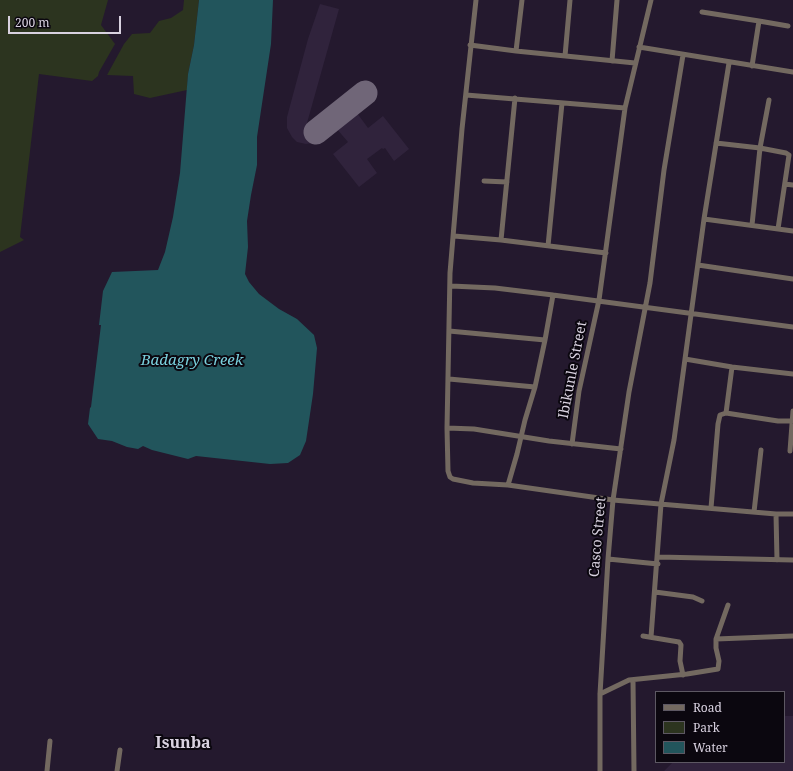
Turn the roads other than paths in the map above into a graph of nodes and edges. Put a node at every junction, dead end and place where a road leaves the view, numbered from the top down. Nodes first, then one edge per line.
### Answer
1 (476, 0) edge
2 (522, 0) edge
3 (570, 0) edge
4 (617, 0) edge
5 (651, 0) edge
6 (702, 12) dead end
7 (759, 21) junction
8 (788, 26) dead end
9 (470, 45) junction
10 (639, 48) junction
11 (516, 51) junction
12 (683, 55) junction
13 (565, 56) junction
14 (612, 61) junction
15 (635, 63) junction
16 (729, 63) junction
17 (752, 66) junction
18 (793, 72) edge
19 (466, 95) junction
20 (515, 98) junction
21 (769, 100) dead end
22 (562, 103) junction
23 (626, 108) junction
24 (716, 143) junction
25 (760, 148) junction
26 (484, 180) dead end
27 (507, 182) junction
28 (785, 184) junction
29 (793, 185) edge
30 (704, 219) junction
31 (752, 226) junction
32 (778, 229) junction
33 (793, 231) edge
34 (454, 236) junction
35 (501, 240) junction
36 (548, 246) junction
37 (606, 253) junction
38 (698, 265) junction
39 (793, 279) edge
40 (451, 286) junction
41 (554, 295) junction
42 (599, 300) junction
43 (646, 308) junction
44 (692, 313) junction
45 (793, 327) edge
46 (449, 331) junction
47 (545, 340) junction
48 (685, 359) junction
49 (732, 367) junction
50 (793, 374) edge
51 (449, 379) junction
52 (535, 387) junction
53 (793, 411) edge
54 (726, 413) junction
55 (792, 421) junction
56 (447, 428) junction
57 (521, 436) junction
58 (572, 444) junction
59 (621, 449) junction
60 (761, 450) dead end
61 (790, 451) dead end
62 (508, 485) junction
63 (613, 500) junction
64 (661, 504) junction
65 (711, 508) junction
66 (754, 512) junction
67 (776, 514) junction
68 (793, 514) edge
69 (658, 557) junction
70 (608, 559) junction
71 (776, 560) junction
72 (793, 560) edge
73 (658, 564) junction
74 (655, 592) junction
75 (702, 601) dead end
76 (728, 605) dead end
77 (642, 636) dead end
78 (793, 636) edge
79 (651, 637) junction
80 (716, 639) junction
81 (683, 675) junction
82 (633, 680) junction
83 (600, 694) junction
84 (50, 741) dead end
85 (120, 750) dead end
86 (46, 771) edge
87 (117, 771) edge
88 (600, 771) edge
89 (634, 771) edge

1 - 9 street
2 - 11 street
3 - 13 street
4 - 14 street
5 - 10 street, Ibikunle Street
6 - 7 street
7 - 8 street
7 - 17 street
9 - 11 street
9 - 19 street
10 - 12 street
10 - 15 street, Ibikunle Street
11 - 13 street
12 - 16 street
12 - 43 street, Casco Street
13 - 14 street
14 - 15 street
15 - 23 street, Ibikunle Street
16 - 17 street
16 - 24 street
17 - 18 street
19 - 20 street
19 - 34 street
20 - 22 street
20 - 27 street
21 - 25 street
22 - 23 street
22 - 36 street
23 - 37 street, Ibikunle Street
24 - 25 street
24 - 30 street
25 - 28 street
25 - 31 street
26 - 27 street
27 - 35 street
28 - 29 street
28 - 32 street
30 - 31 street
30 - 38 street
31 - 32 street
32 - 33 street
34 - 35 street
34 - 40 street
35 - 36 street
36 - 37 street
37 - 42 street, Ibikunle Street
38 - 39 street
38 - 44 street
40 - 41 street
40 - 46 street
41 - 42 street
41 - 47 street
42 - 43 street
42 - 58 street, Ibikunle Street
43 - 44 street
43 - 59 street, Casco Street
44 - 45 street
44 - 48 street
46 - 47 street
46 - 51 street
47 - 52 street
48 - 49 street
48 - 64 street
49 - 50 street
49 - 54 street
51 - 52 street
51 - 56 street
52 - 57 street
53 - 55 street
54 - 55 street
54 - 65 street
55 - 61 street
56 - 57 street
56 - 62 street
57 - 58 street
57 - 62 street
58 - 59 street
59 - 63 street, Casco Street
60 - 66 street
62 - 63 street
63 - 64 street
63 - 70 street, Casco Street
64 - 65 street
64 - 69 street
65 - 66 street
66 - 67 street
67 - 68 street
67 - 71 street
69 - 71 street
69 - 73 street
70 - 73 street
70 - 83 street, Casco Street
71 - 72 street
73 - 74 street
74 - 75 street
74 - 79 street
76 - 80 street
77 - 79 street
78 - 80 street
79 - 81 street
80 - 81 street
81 - 82 street
82 - 83 street
82 - 89 street
83 - 88 street, Casco Street
84 - 86 street
85 - 87 street

